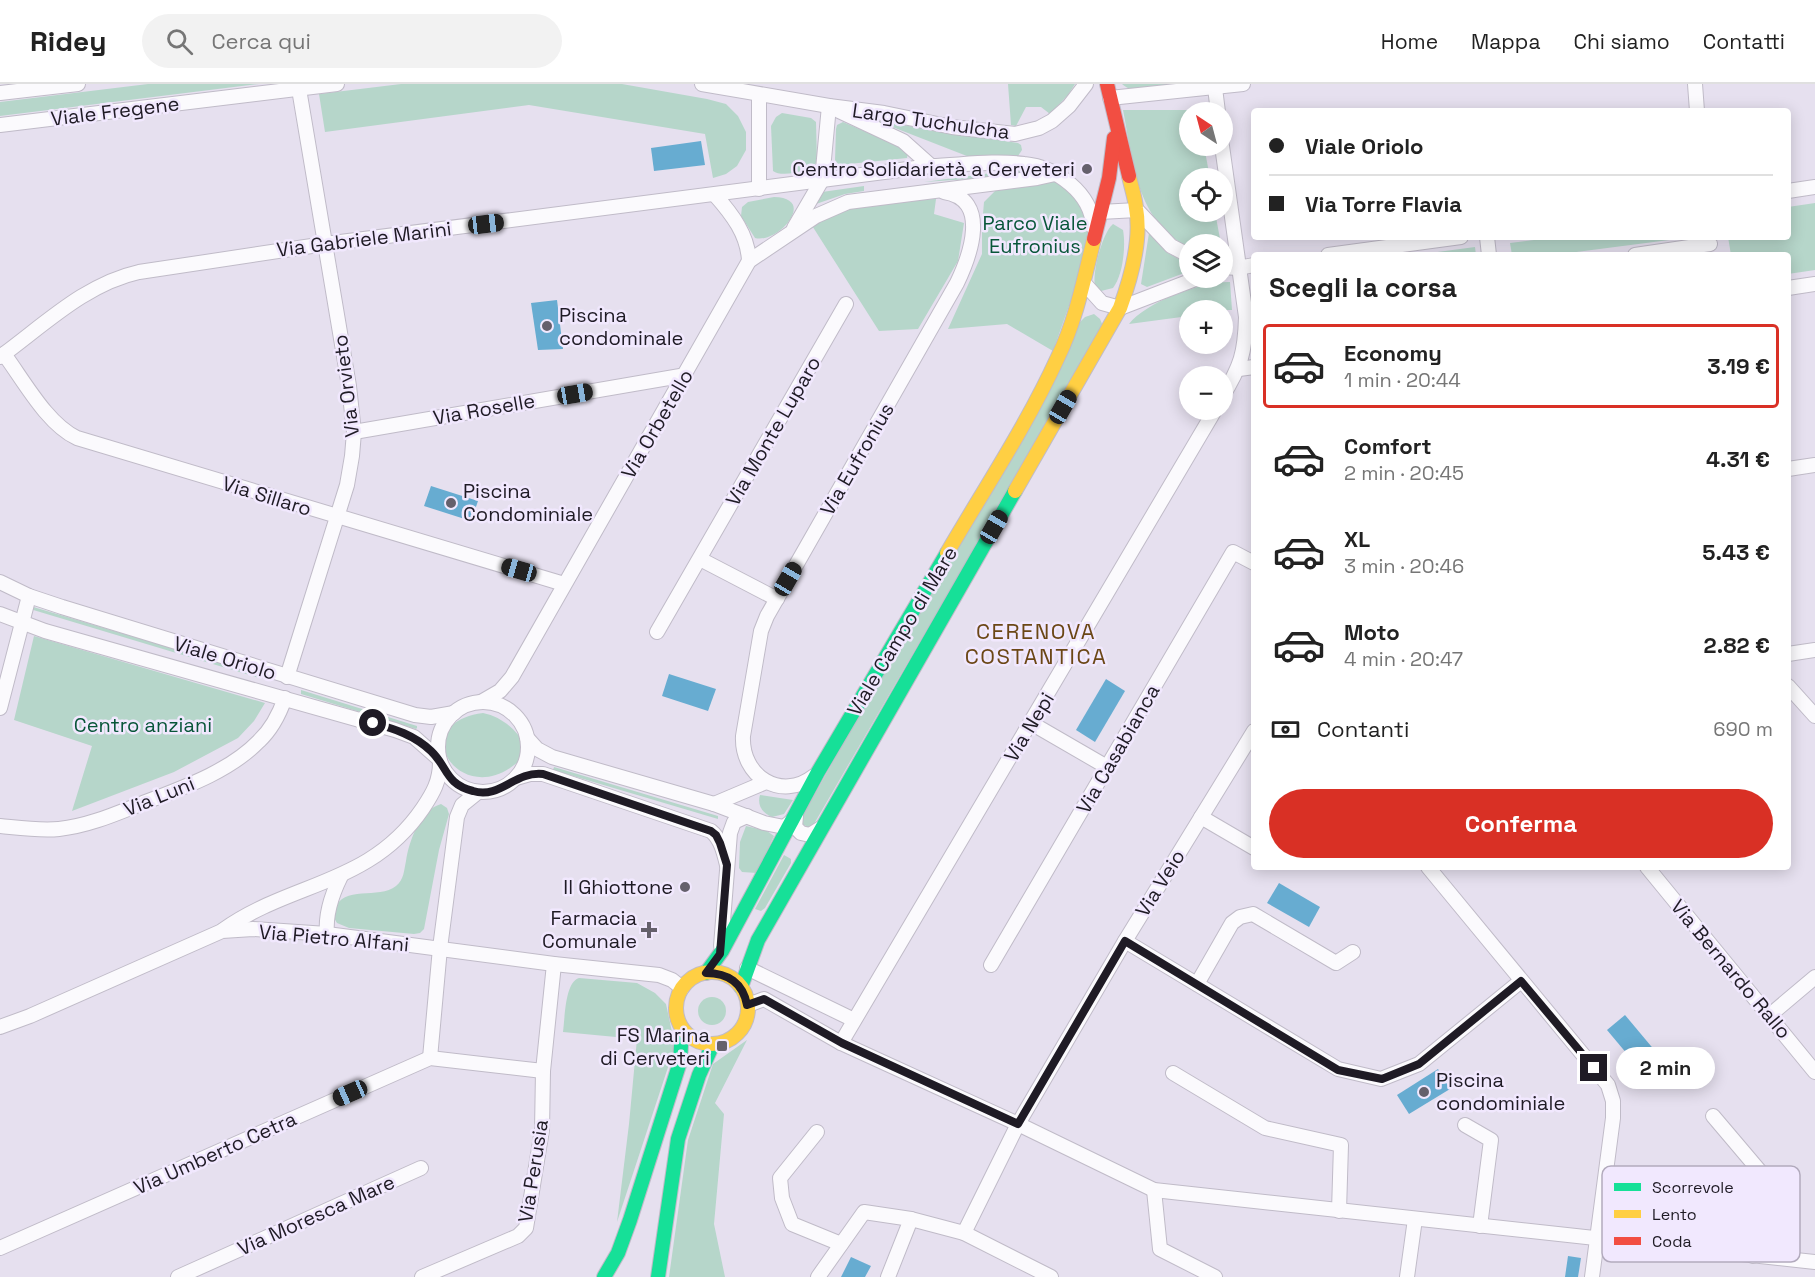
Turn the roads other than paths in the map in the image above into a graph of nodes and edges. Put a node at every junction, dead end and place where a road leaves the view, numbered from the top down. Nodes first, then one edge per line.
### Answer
1 (78, 84) edge
2 (337, 84) edge
3 (702, 84) edge
4 (1086, 84) edge
5 (1243, 84) edge
6 (1695, 84) edge
7 (299, 88) junction
8 (1215, 88) junction
9 (1109, 91) edge
10 (0, 93) edge
11 (759, 95) junction
12 (1217, 102) edge
13 (829, 106) junction
14 (1697, 108) edge
15 (1114, 121) junction
16 (0, 125) edge
17 (1222, 156) edge
18 (931, 166) junction
19 (1055, 174) junction
20 (822, 180) junction
21 (1815, 187) edge
22 (759, 189) junction
23 (1791, 190) edge
24 (937, 191) junction
25 (715, 195) junction
26 (1137, 210) junction
27 (1100, 212) junction
28 (792, 231) junction
29 (1226, 234) edge
30 (1094, 237) junction
31 (1445, 240) edge
32 (325, 244) junction
33 (1711, 245) edge
34 (1179, 250) edge
35 (1385, 251) edge
36 (1658, 252) edge
37 (749, 261) junction
38 (1251, 265) edge
39 (1233, 267) edge
40 (1084, 283) junction
41 (1233, 283) edge
42 (1815, 284) edge
43 (1179, 285) edge
44 (1791, 288) edge
45 (846, 304) dead end
46 (1120, 308) junction
47 (2, 356) edge
48 (1251, 367) edge
49 (1239, 369) junction
50 (686, 375) junction
51 (1233, 379) edge
52 (1209, 420) edge
53 (354, 432) junction
54 (1815, 465) edge
55 (1791, 468) edge
56 (337, 517) junction
57 (699, 559) junction
58 (1251, 561) edge
59 (0, 582) edge
60 (564, 584) junction
61 (29, 596) junction
62 (777, 599) junction
63 (0, 614) edge
64 (23, 623) junction
65 (657, 632) dead end
66 (1815, 650) edge
67 (1791, 654) edge
68 (286, 677) junction
69 (512, 677) junction
70 (1791, 689) edge
71 (285, 698) junction
72 (482, 702) junction
73 (0, 708) edge
74 (454, 713) junction
75 (515, 716) junction
76 (1815, 716) edge
77 (1031, 723) junction
78 (527, 738) junction
79 (1250, 747) edge
80 (440, 761) junction
81 (1107, 767) junction
82 (818, 772) junction
83 (516, 778) junction
84 (766, 782) junction
85 (478, 792) junction
86 (714, 804) junction
87 (747, 816) junction
88 (796, 816) junction
89 (1201, 818) junction
90 (0, 826) edge
91 (822, 827) junction
92 (1251, 846) edge
93 (727, 865) junction
94 (1430, 870) edge
95 (1649, 870) edge
96 (341, 876) junction
97 (222, 931) junction
98 (327, 934) junction
99 (1125, 941) junction
100 (440, 948) junction
101 (1353, 952) dead end
102 (720, 954) junction
103 (554, 964) junction
104 (991, 965) dead end
105 (747, 968) junction
106 (706, 973) junction
107 (1815, 977) edge
108 (1521, 981) junction
109 (1197, 984) junction
110 (741, 987) junction
111 (682, 988) junction
112 (747, 1005) junction
113 (1770, 1015) junction
114 (854, 1020) junction
115 (0, 1027) edge
116 (682, 1029) junction
117 (842, 1043) junction
118 (713, 1044) junction
119 (430, 1058) junction
120 (543, 1071) junction
121 (1173, 1072) dead end
122 (1815, 1072) edge
123 (668, 1098) junction
124 (1713, 1116) dead end
125 (1018, 1124) junction
126 (1465, 1125) dead end
127 (817, 1132) dead end
128 (678, 1138) junction
129 (1607, 1166) edge
130 (1755, 1166) edge
131 (421, 1168) dead end
132 (1154, 1190) junction
133 (1602, 1201) edge
134 (1340, 1211) junction
135 (911, 1219) junction
136 (1414, 1219) junction
137 (1480, 1226) junction
138 (964, 1233) junction
139 (1597, 1239) junction
140 (1602, 1240) edge
141 (841, 1244) junction
142 (0, 1248) edge
143 (1800, 1261) edge
144 (1815, 1262) edge
145 (178, 1277) edge
146 (422, 1277) edge
147 (604, 1277) edge
148 (658, 1277) edge
149 (818, 1277) edge
150 (888, 1277) edge
151 (1051, 1277) edge
152 (1215, 1277) edge
153 (1407, 1277) edge
154 (1592, 1277) edge

1 - 10 street, Viale Fregene
2 - 7 street, Viale Fregene
3 - 11 street
4 - 13 street, Largo Tuchulcha
5 - 8 street
6 - 14 street
7 - 16 street, Viale Fregene
7 - 32 street, Via Orvieto
8 - 9 street
8 - 12 street
9 - 15 street, Viale Campo di Mare
11 - 13 street
11 - 22 street
13 - 18 street, Largo Tuchulcha
13 - 20 street, Largo Tuchulcha
15 - 26 street, Viale Campo di Mare
15 - 27 street, Viale Campo di Mare
17 - 29 street
18 - 19 street, Largo Tuchulcha
18 - 20 street, Via Gabriele Marini
19 - 24 street, Via Orbetello
19 - 30 street, Largo Tuchulcha
20 - 22 street, Via Gabriele Marini
20 - 28 street, Largo Tuchulcha
21 - 23 street
22 - 25 street, Via Gabriele Marini
24 - 28 street, Via Orbetello
24 - 62 street, Via Eufronius
25 - 32 street, Via Gabriele Marini
25 - 37 street
26 - 27 street
26 - 34 street
26 - 46 street, Viale Campo di Mare
27 - 30 street, Viale Campo di Mare
28 - 37 street, Via Orbetello
30 - 40 street, Viale Campo di Mare
31 - 35 street
32 - 47 street, Via Gabriele Marini
32 - 53 street, Via Orvieto
33 - 36 street
37 - 50 street, Via Orbetello
38 - 39 street
40 - 46 street
40 - 82 street, Viale Campo di Mare
41 - 49 street
42 - 44 street
43 - 46 street
45 - 57 street, Via Monte Luparo
46 - 91 street, Viale Campo di Mare
47 - 56 street, Via Sillaro
48 - 49 street
49 - 51 street
50 - 53 street, Via Roselle
50 - 60 street, Via Orbetello
52 - 77 street, Via Nepi
53 - 56 street, Via Orvieto
54 - 55 street
56 - 60 street, Via Sillaro
56 - 68 street, Via Orvieto
57 - 62 street
57 - 65 street, Via Monte Luparo
58 - 81 street, Via Casabianca
59 - 61 street, Viale Oriolo
60 - 69 street, Via Orbetello
61 - 64 street
61 - 68 street, Viale Oriolo
62 - 84 street, Via Eufronius
63 - 64 street, Viale Oriolo
64 - 71 street, Viale Oriolo
64 - 73 street
66 - 67 street
68 - 74 street, Viale Oriolo
69 - 72 street, Via Orbetello
69 - 75 street
70 - 76 street
71 - 80 street, Viale Oriolo
71 - 90 street, Via Luni
72 - 74 street
72 - 75 street
74 - 80 street
75 - 78 street
77 - 81 street
77 - 114 street, Via Nepi
78 - 83 street
78 - 86 street
79 - 89 street, Via Veio
80 - 85 street
80 - 96 street
81 - 104 street, Via Casabianca
82 - 84 street
82 - 88 street, Viale Campo di Mare
83 - 85 street
83 - 93 street
84 - 86 street
85 - 100 street
86 - 87 street
87 - 88 street
87 - 93 street
88 - 91 street
88 - 102 street, Viale Campo di Mare
89 - 92 street
89 - 99 street, Via Veio
91 - 105 street, Viale Campo di Mare
93 - 102 street
94 - 108 street
95 - 113 street, Via Bernardo Rallo
96 - 97 street
96 - 98 street
97 - 98 street, Via Pietro Alfani
97 - 115 street, Via Pietro Alfani
98 - 100 street, Via Pietro Alfani
99 - 109 street
99 - 125 street, Via Veio
100 - 103 street, Via Pietro Alfani
100 - 119 street
101 - 109 street
102 - 106 street, Viale Campo di Mare
103 - 111 street, Via Pietro Alfani
103 - 120 street
105 - 110 street, Viale Campo di Mare
105 - 114 street
106 - 110 street
106 - 111 street
107 - 113 street
108 - 109 street
108 - 129 street
110 - 112 street
111 - 116 street
112 - 117 street
112 - 118 street
113 - 122 street, Via Bernardo Rallo
114 - 117 street, Via Nepi
116 - 118 street
116 - 123 street
117 - 125 street
118 - 128 street
119 - 120 street
119 - 142 street, Via Umberto Cetra
120 - 146 street, Via Perusia
121 - 134 street
123 - 128 street
123 - 147 street
124 - 130 street
125 - 132 street
125 - 138 street, Via Veio
126 - 137 street
127 - 141 street
128 - 148 street
131 - 145 street, Via Moresca Mare
132 - 134 street
132 - 152 street
133 - 139 street
134 - 136 street
135 - 138 street
135 - 141 street
135 - 150 street
136 - 137 street
136 - 153 street
137 - 139 street
138 - 151 street
139 - 140 street
139 - 154 street
141 - 149 street
143 - 144 street

